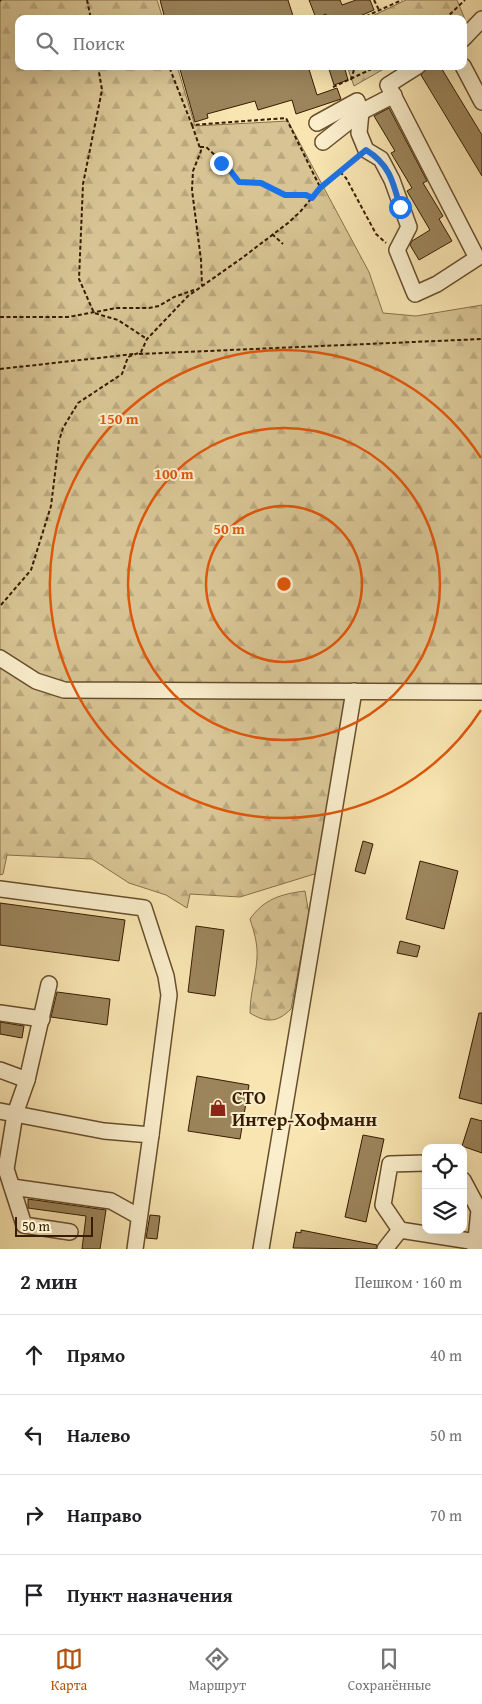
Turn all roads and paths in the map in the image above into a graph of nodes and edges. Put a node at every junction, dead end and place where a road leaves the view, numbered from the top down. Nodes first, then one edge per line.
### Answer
1 (87, 0) edge
2 (374, 0) edge
3 (402, 0) edge
4 (465, 0) edge
5 (379, 10) junction
6 (373, 13) joint
7 (90, 15) edge
8 (369, 15) edge
9 (449, 15) edge
10 (482, 19) edge
11 (467, 35) edge
12 (99, 70) edge
13 (170, 70) edge
14 (354, 70) edge
15 (370, 70) edge
16 (412, 70) edge
17 (465, 70) edge
18 (351, 80) junction
19 (333, 87) dead end
20 (394, 95) junction
21 (482, 102) edge
22 (361, 112) junction
23 (317, 123) dead end
24 (192, 124) junction
25 (323, 142) dead end
26 (200, 147) junction
27 (366, 150) junction
28 (340, 172) junction
29 (320, 188) junction
30 (312, 198) junction
31 (271, 234) junction
32 (283, 244) dead end
33 (397, 250) junction
34 (480, 257) edge
35 (202, 286) junction
36 (196, 290) junction
37 (94, 313) junction
38 (0, 316) edge
39 (147, 339) junction
40 (482, 339) edge
41 (137, 354) junction
42 (0, 369) edge
43 (0, 605) edge
44 (0, 658) edge
45 (354, 691) junction
46 (482, 692) edge
47 (0, 889) edge
48 (49, 984) dead end
49 (0, 1013) edge
50 (42, 1019) junction
51 (0, 1070) edge
52 (26, 1080) junction
53 (7, 1113) edge
54 (151, 1135) junction
55 (422, 1163) edge
56 (467, 1184) edge
57 (12, 1186) junction
58 (478, 1196) edge
59 (138, 1216) junction
60 (400, 1230) junction
61 (70, 1232) dead end
62 (477, 1241) edge
63 (134, 1249) edge
64 (261, 1249) edge
65 (385, 1249) edge

1 - 7 path
2 - 5 path
3 - 5 path
4 - 9 path
5 - 6 path
6 - 8 path
10 - 11 street
12 - 37 path
13 - 24 path
14 - 18 path
15 - 18 path
16 - 20 street
17 - 21 street
18 - 19 path
20 - 22 street
20 - 34 street
22 - 23 street
22 - 25 street
22 - 27 street
24 - 26 path
24 - 29 path
26 - 30 path
26 - 35 path
27 - 28 path
27 - 33 street
28 - 29 path
28 - 33 path
29 - 30 path
30 - 31 path
31 - 32 path
31 - 35 path
33 - 34 street
35 - 36 path
36 - 37 path
36 - 39 path
37 - 38 path
37 - 39 path
39 - 41 path
40 - 41 path
41 - 42 path
41 - 43 path
44 - 45 street
45 - 46 street
45 - 64 street
47 - 54 street
48 - 50 street
49 - 50 street
50 - 52 street
51 - 52 street
52 - 53 street
53 - 54 street
53 - 57 street
54 - 59 street
55 - 60 street
56 - 58 street
57 - 59 street
57 - 61 street
58 - 62 street
59 - 63 street
60 - 62 street
60 - 65 street

